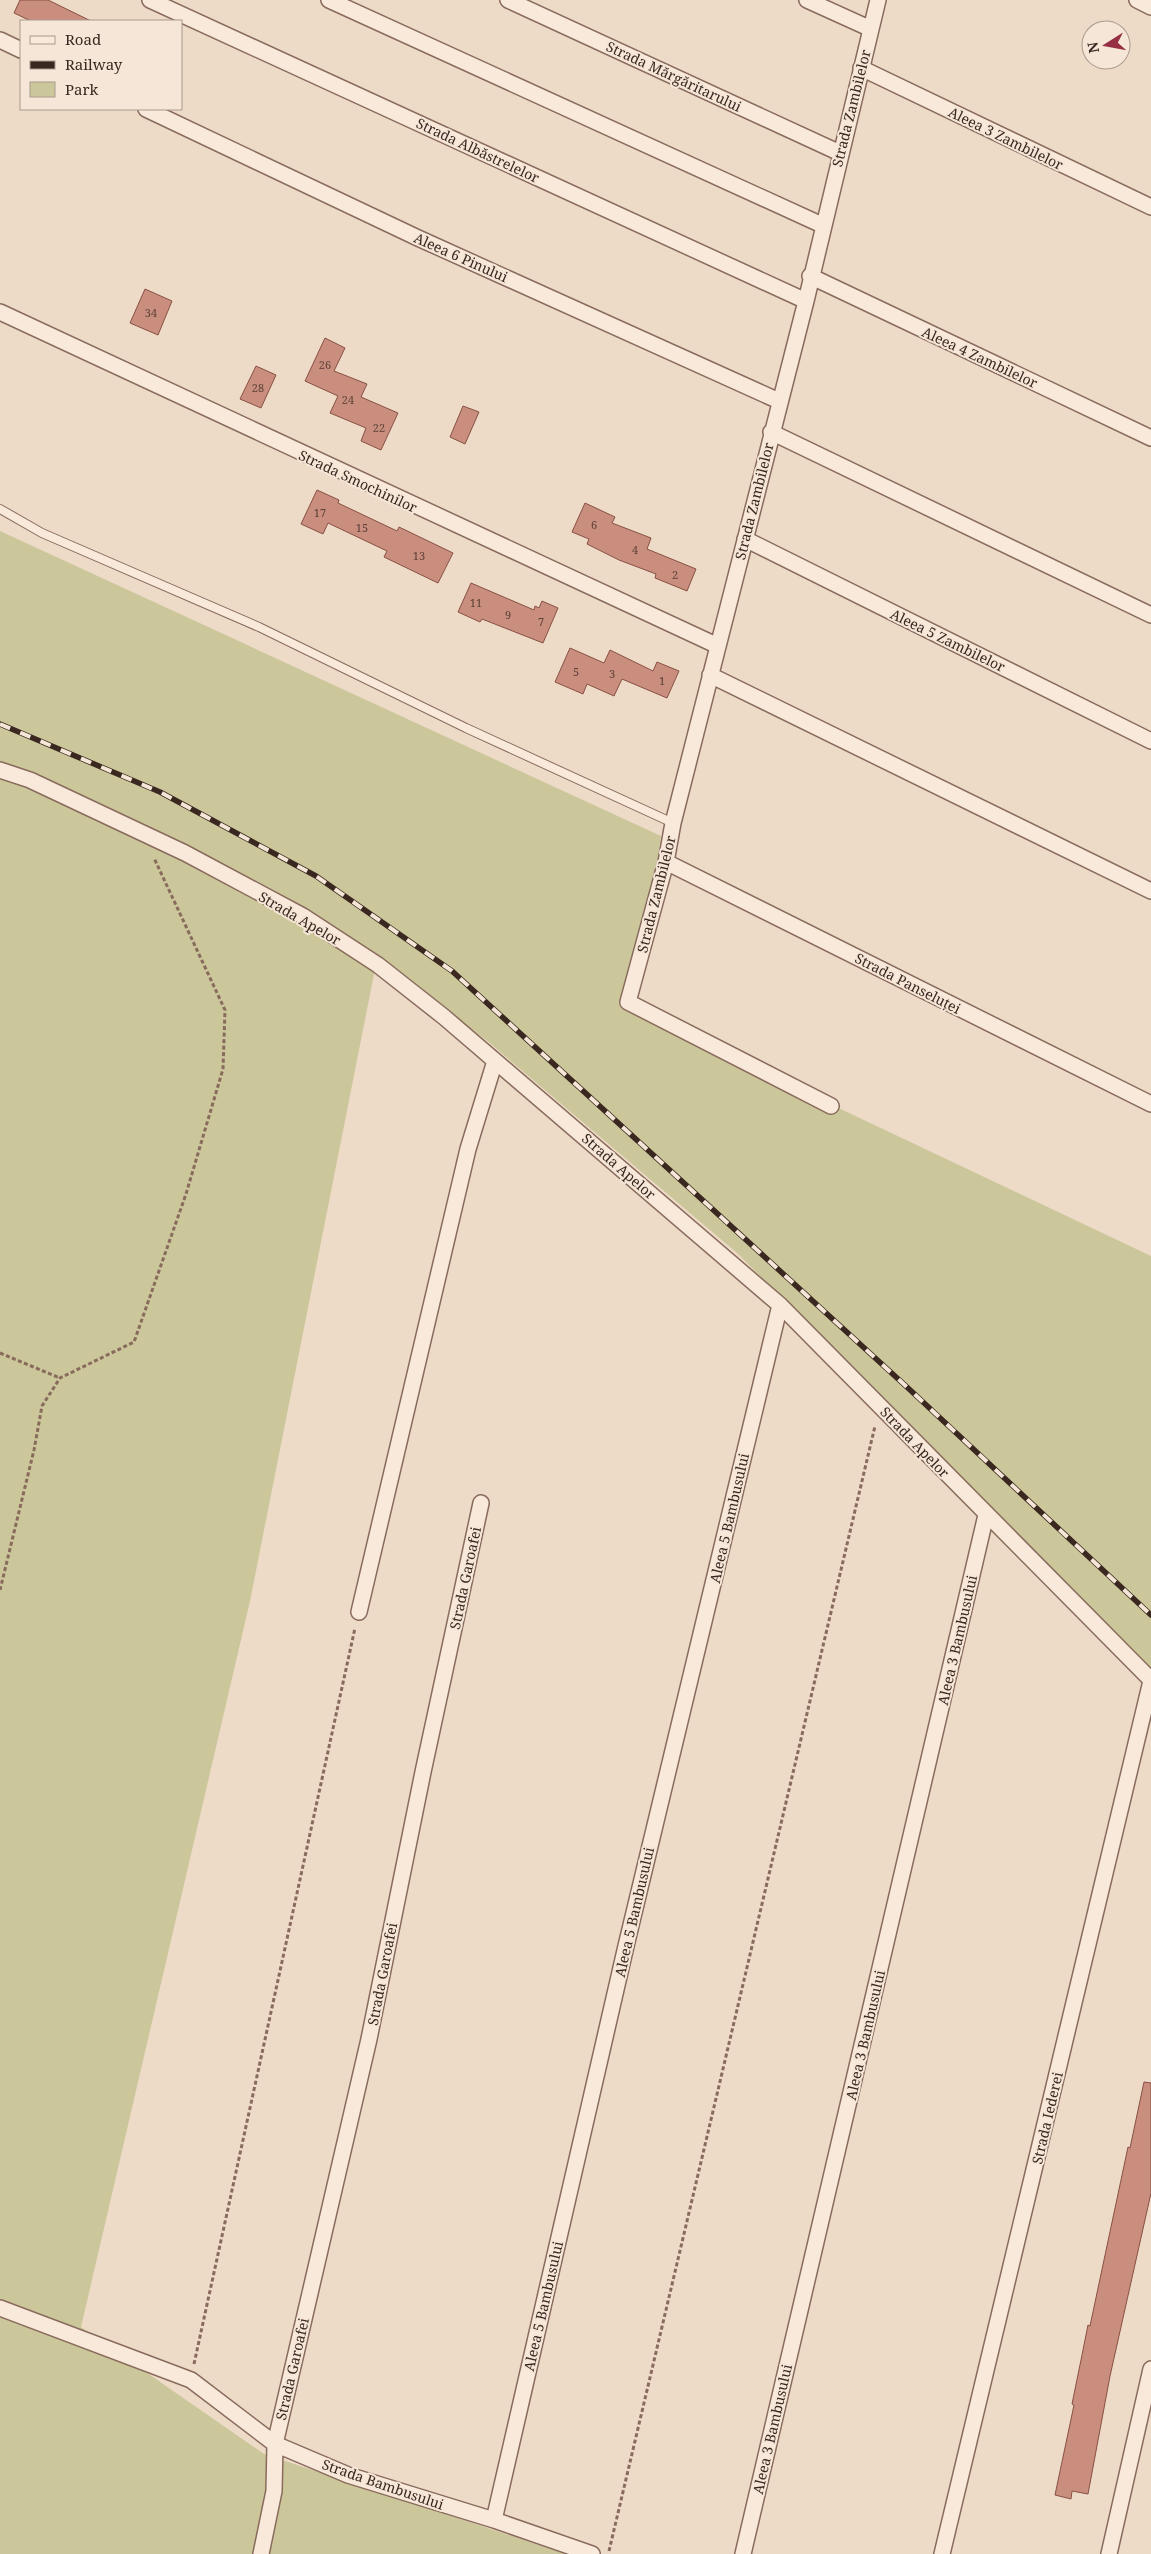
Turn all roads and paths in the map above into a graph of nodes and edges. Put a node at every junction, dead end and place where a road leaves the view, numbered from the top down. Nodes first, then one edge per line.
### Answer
1 (150, 0) edge
2 (329, 0) edge
3 (508, 0) edge
4 (807, 0) edge
5 (878, 0) edge
6 (1137, 0) edge
7 (1151, 7) edge
8 (871, 29) junction
9 (0, 40) edge
10 (20, 50) edge
11 (861, 68) junction
12 (148, 110) edge
13 (840, 153) junction
14 (1151, 207) edge
15 (822, 225) junction
16 (810, 276) junction
17 (806, 301) junction
18 (0, 312) edge
19 (779, 401) junction
20 (771, 432) junction
21 (1151, 438) edge
22 (0, 509) edge
23 (745, 539) junction
24 (1151, 615) edge
25 (718, 646) junction
26 (710, 676) junction
27 (1151, 741) edge
28 (0, 770) edge
29 (673, 823) junction
30 (143, 834) junction
31 (666, 862) junction
32 (1151, 891) edge
33 (495, 1061) junction
34 (1151, 1104) edge
35 (831, 1106) dead end
36 (780, 1305) junction
37 (0, 1353) edge
38 (60, 1378) junction
39 (880, 1406) junction
40 (482, 1503) dead end
41 (986, 1515) junction
42 (0, 1590) edge
43 (359, 1612) joint
44 (1151, 1681) edge
45 (0, 2308) edge
46 (1151, 2369) edge
47 (191, 2380) junction
48 (275, 2444) junction
49 (494, 2520) junction
50 (261, 2554) edge
51 (592, 2554) edge
52 (608, 2554) edge
53 (743, 2554) edge
54 (942, 2554) edge
55 (1109, 2554) edge

1 - 17 street, Strada Albăstrelelor
2 - 15 street
3 - 13 street, Strada Mărgăritarului
4 - 8 street
5 - 8 street, Strada Zambilelor
6 - 7 street
8 - 11 street, Strada Zambilelor
9 - 10 street
11 - 13 street, Strada Zambilelor
11 - 14 street, Aleea 3 Zambilelor
12 - 19 street, Aleea 6 Pinului
13 - 15 street, Strada Zambilelor
15 - 16 street, Strada Zambilelor
16 - 17 street, Strada Zambilelor
16 - 21 street, Aleea 4 Zambilelor
17 - 19 street, Strada Zambilelor
18 - 25 street, Strada Smochinilor
19 - 20 street, Strada Zambilelor
20 - 23 street, Strada Zambilelor
20 - 24 street
22 - 29 lane
23 - 25 street, Strada Zambilelor
23 - 27 street, Aleea 5 Zambilelor
25 - 26 street, Strada Zambilelor
26 - 29 street, Strada Zambilelor
26 - 32 street
28 - 30 street, Strada Apelor
29 - 31 street, Strada Zambilelor
30 - 33 street, Strada Apelor
30 - 38 path
31 - 34 street, Strada Panseluței
31 - 35 street, Strada Zambilelor
33 - 36 street, Strada Apelor
33 - 43 street
36 - 39 street, Strada Apelor
36 - 49 street, Aleea 5 Bambusului
37 - 38 path
38 - 42 path
39 - 41 street, Strada Apelor
39 - 52 path
40 - 48 street, Strada Garoafei
41 - 44 street, Strada Apelor
41 - 53 street, Aleea 3 Bambusului
43 - 47 path
44 - 54 street, Strada Iederei
45 - 47 street, Strada Bambusului
46 - 55 street
47 - 48 street, Strada Bambusului
48 - 49 street, Strada Bambusului
48 - 50 street, Strada Garoafei
49 - 51 street, Strada Bambusului

